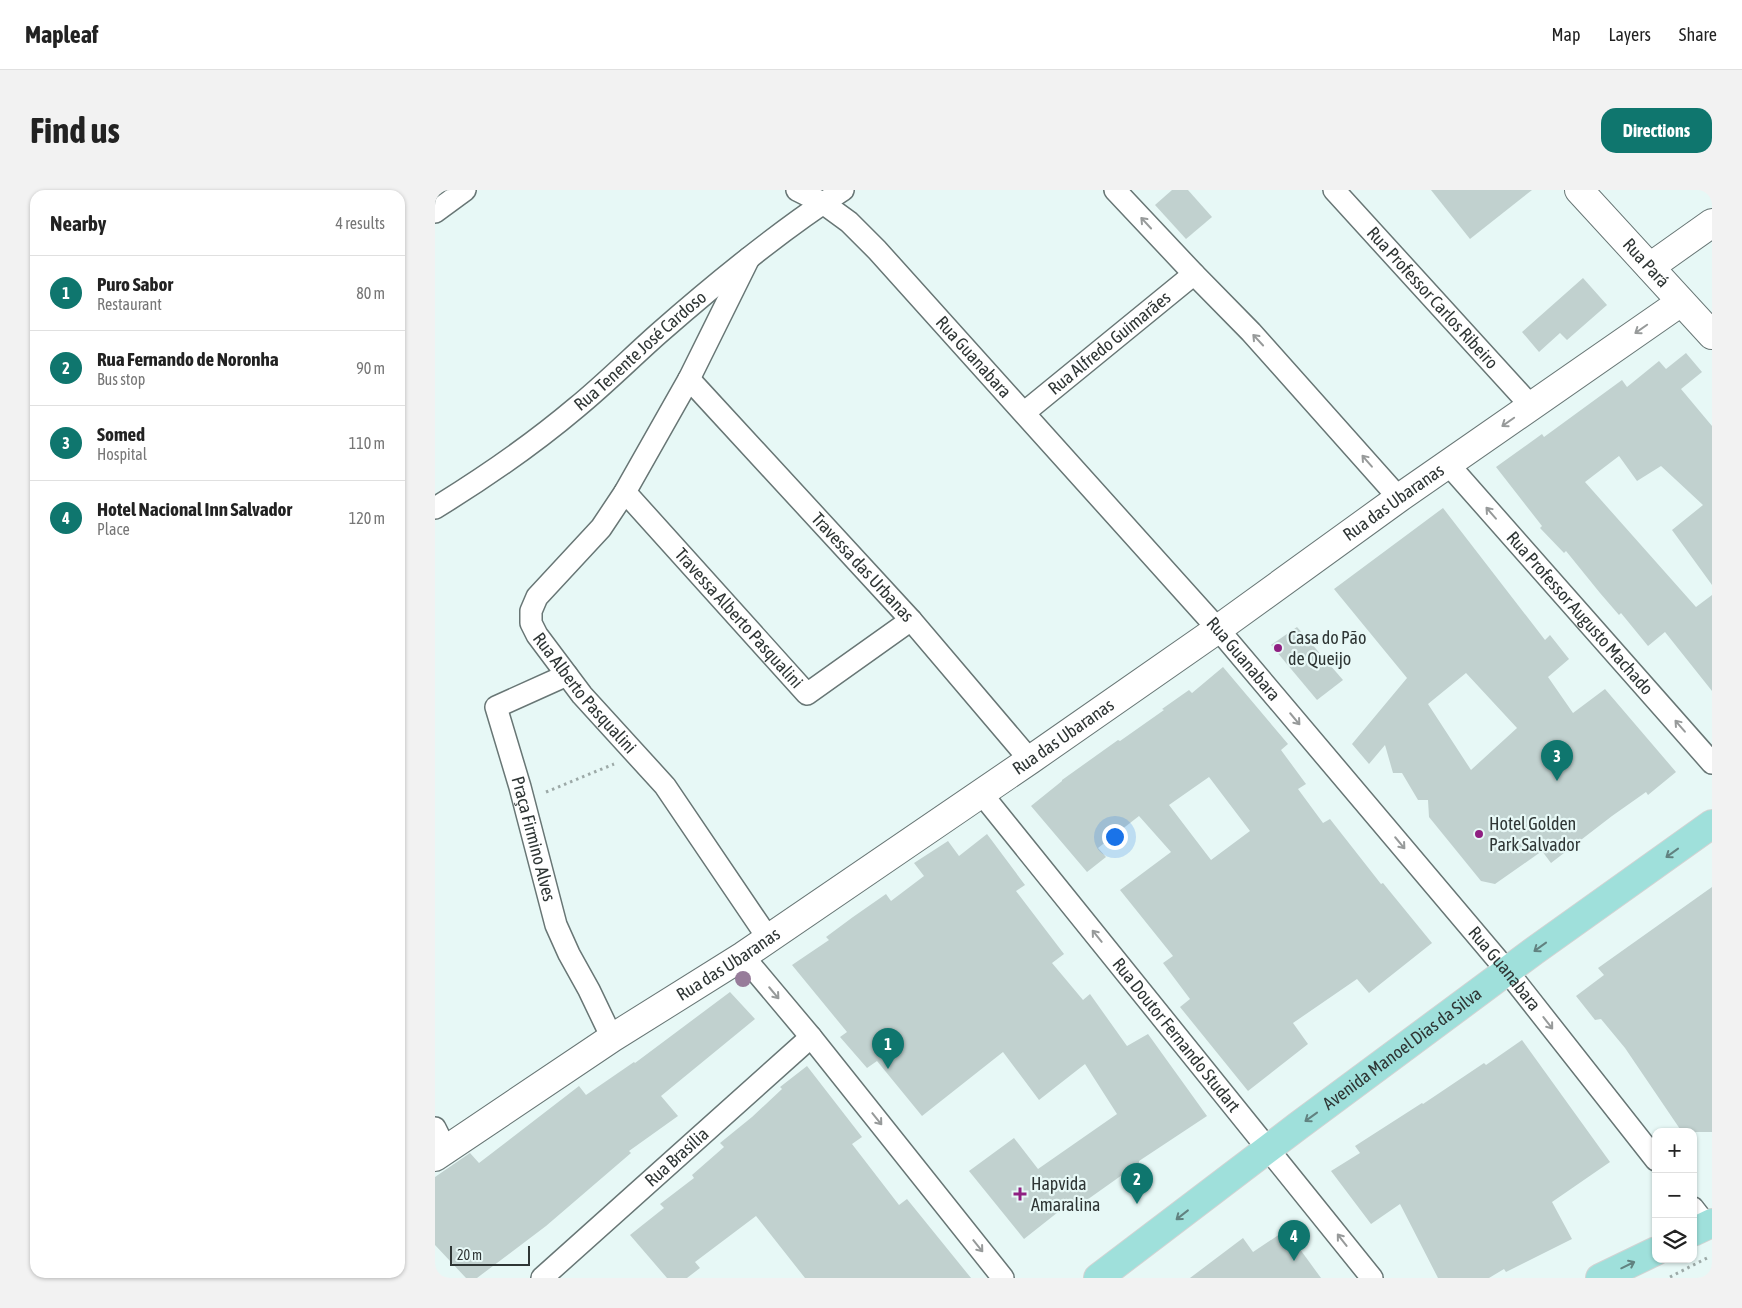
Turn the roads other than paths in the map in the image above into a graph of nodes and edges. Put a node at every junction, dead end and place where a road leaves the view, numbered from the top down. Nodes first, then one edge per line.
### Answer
1 (465, 190) edge
2 (797, 190) edge
3 (843, 190) edge
4 (1115, 190) edge
5 (1334, 190) edge
6 (1579, 190) edge
7 (823, 203) junction
8 (435, 212) edge
9 (1712, 223) edge
10 (749, 258) junction
11 (1650, 267) junction
12 (1193, 274) junction
13 (1681, 302) junction
14 (1712, 335) edge
15 (689, 379) junction
16 (1531, 406) junction
17 (1025, 412) junction
18 (1448, 464) junction
19 (625, 492) junction
20 (1399, 498) junction
21 (435, 508) edge
22 (911, 620) junction
23 (1218, 629) junction
24 (567, 675) junction
25 (1030, 760) junction
26 (1712, 763) edge
27 (981, 793) junction
28 (1712, 824) edge
29 (768, 938) junction
30 (743, 956) junction
31 (1508, 972) junction
32 (811, 1037) junction
33 (612, 1038) junction
34 (439, 1145) edge
35 (1269, 1148) junction
36 (1652, 1155) edge
37 (1652, 1253) edge
38 (542, 1278) edge
39 (1003, 1278) edge
40 (1098, 1278) edge
41 (1372, 1278) edge
42 (1600, 1278) edge

1 - 8 street
2 - 7 street, Rua Guanabara
3 - 7 street, Rua Tenente José Cardoso
12 -> 4 street
5 - 16 street, Rua Professor Carlos Ribeiro
6 - 11 street, Rua Pará
7 - 10 street, Rua Tenente José Cardoso
7 - 17 street, Rua Guanabara
9 - 11 street
10 - 15 street, Rua Alberto Pasqualini
10 - 21 street, Rua Tenente José Cardoso
11 - 13 street, Rua Pará
12 - 17 street, Rua Alfredo Guimarães
20 -> 12 street
13 - 14 street, Rua Pará
13 -> 16 street, Rua das Ubaranas
15 - 19 street, Rua Alberto Pasqualini
15 - 22 street, Travessa das Urbanas
16 -> 18 street, Rua das Ubaranas
17 - 23 street, Rua Guanabara
18 - 20 street, Rua das Ubaranas
26 -> 18 street, Rua Professor Augusto Machado
19 - 22 street, Travessa Alberto Pasqualini
19 - 24 street, Rua Alberto Pasqualini
20 - 23 street, Rua das Ubaranas
22 - 25 street, Travessa das Urbanas
23 - 25 street, Rua das Ubaranas
23 -> 31 street, Rua Guanabara
24 - 29 street, Rua Alberto Pasqualini
24 - 33 street, Praça Firmino Alves
25 - 27 street, Rua das Ubaranas
27 - 29 street, Rua das Ubaranas
35 -> 27 street, Rua Doutor Fernando Studart
28 -> 31 main road, Avenida Manoel Dias da Silva
29 - 30 street, Rua das Ubaranas
30 -> 32 street
30 - 33 street, Rua das Ubaranas
31 -> 35 main road, Avenida Manoel Dias da Silva
31 -> 36 street, Rua Guanabara
32 - 38 street, Rua Brasília
32 -> 39 street
33 - 34 street, Rua das Ubaranas
35 -> 40 main road, Avenida Manoel Dias da Silva
41 -> 35 street, Rua Doutor Fernando Studart
42 -> 37 main road

